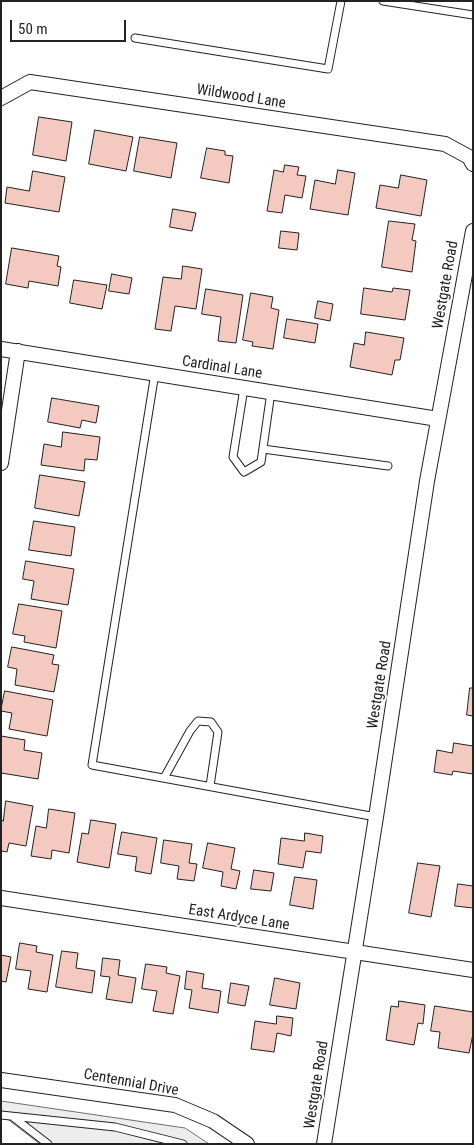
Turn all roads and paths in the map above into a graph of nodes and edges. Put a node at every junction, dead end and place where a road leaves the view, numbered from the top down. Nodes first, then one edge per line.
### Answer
1 (341, 1) edge
2 (383, 1) edge
3 (473, 15) edge
4 (135, 38) dead end
5 (1, 98) edge
6 (473, 164) edge
7 (473, 231) edge
8 (1, 349) edge
9 (18, 351) junction
10 (155, 373) junction
11 (244, 388) junction
12 (271, 392) junction
13 (438, 419) junction
14 (263, 450) junction
15 (1, 463) edge
16 (388, 466) dead end
17 (164, 778) junction
18 (210, 786) junction
19 (376, 817) junction
20 (1, 898) edge
21 (355, 952) junction
22 (473, 970) edge
23 (1, 1080) edge
24 (1, 1115) edge
25 (12, 1116) junction
26 (48, 1144) edge
27 (182, 1144) edge
28 (247, 1144) edge
29 (324, 1144) edge

1 - 4 lane
2 - 3 lane
5 - 6 street, Wildwood Lane
7 - 13 street, Westgate Road
8 - 9 street, Cardinal Lane
9 - 10 street, Cardinal Lane
9 - 15 street
10 - 11 street, Cardinal Lane
10 - 17 lane
11 - 12 street, Cardinal Lane
11 - 14 lane
12 - 13 street, Cardinal Lane
12 - 14 lane
13 - 19 street, Westgate Road
14 - 16 lane
17 - 18 lane
17 - 18 lane
18 - 19 lane
19 - 21 street, Westgate Road
20 - 21 street, East Ardyce Lane
21 - 22 street, East Ardyce Lane
21 - 29 street, Westgate Road
23 - 28 street, Centennial Drive
24 - 25 lane
25 - 26 lane
25 - 27 lane

